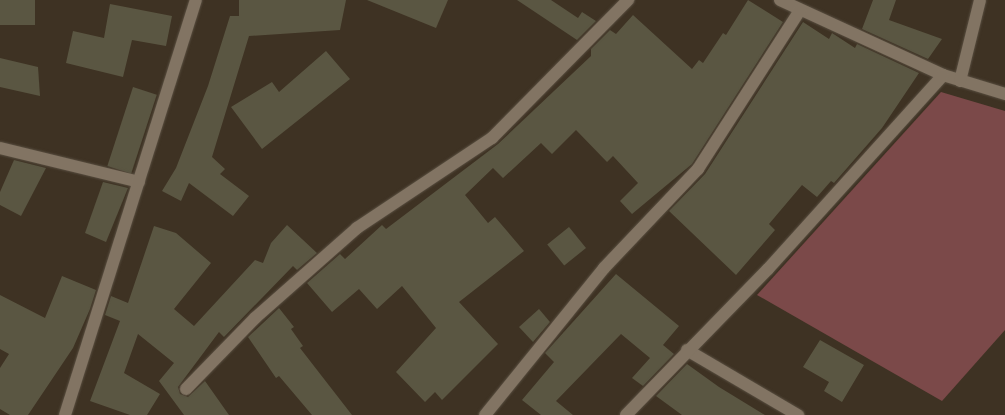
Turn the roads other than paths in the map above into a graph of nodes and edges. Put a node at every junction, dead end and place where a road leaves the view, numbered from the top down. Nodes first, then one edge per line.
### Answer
1 (196, 0) edge
2 (628, 0) edge
3 (780, 0) edge
4 (980, 0) edge
5 (800, 10) junction
6 (943, 75) junction
7 (960, 81) junction
8 (1005, 94) edge
9 (2, 151) edge
10 (139, 182) junction
11 (687, 350) junction
12 (186, 389) dead end
13 (66, 415) edge
14 (485, 415) edge
15 (626, 415) edge
16 (798, 415) edge

1 - 10 street
2 - 12 street
3 - 5 street
4 - 7 street
5 - 6 street
5 - 14 street
6 - 7 street
6 - 11 street
7 - 8 street
9 - 10 street
10 - 13 street
11 - 15 street
11 - 16 street

